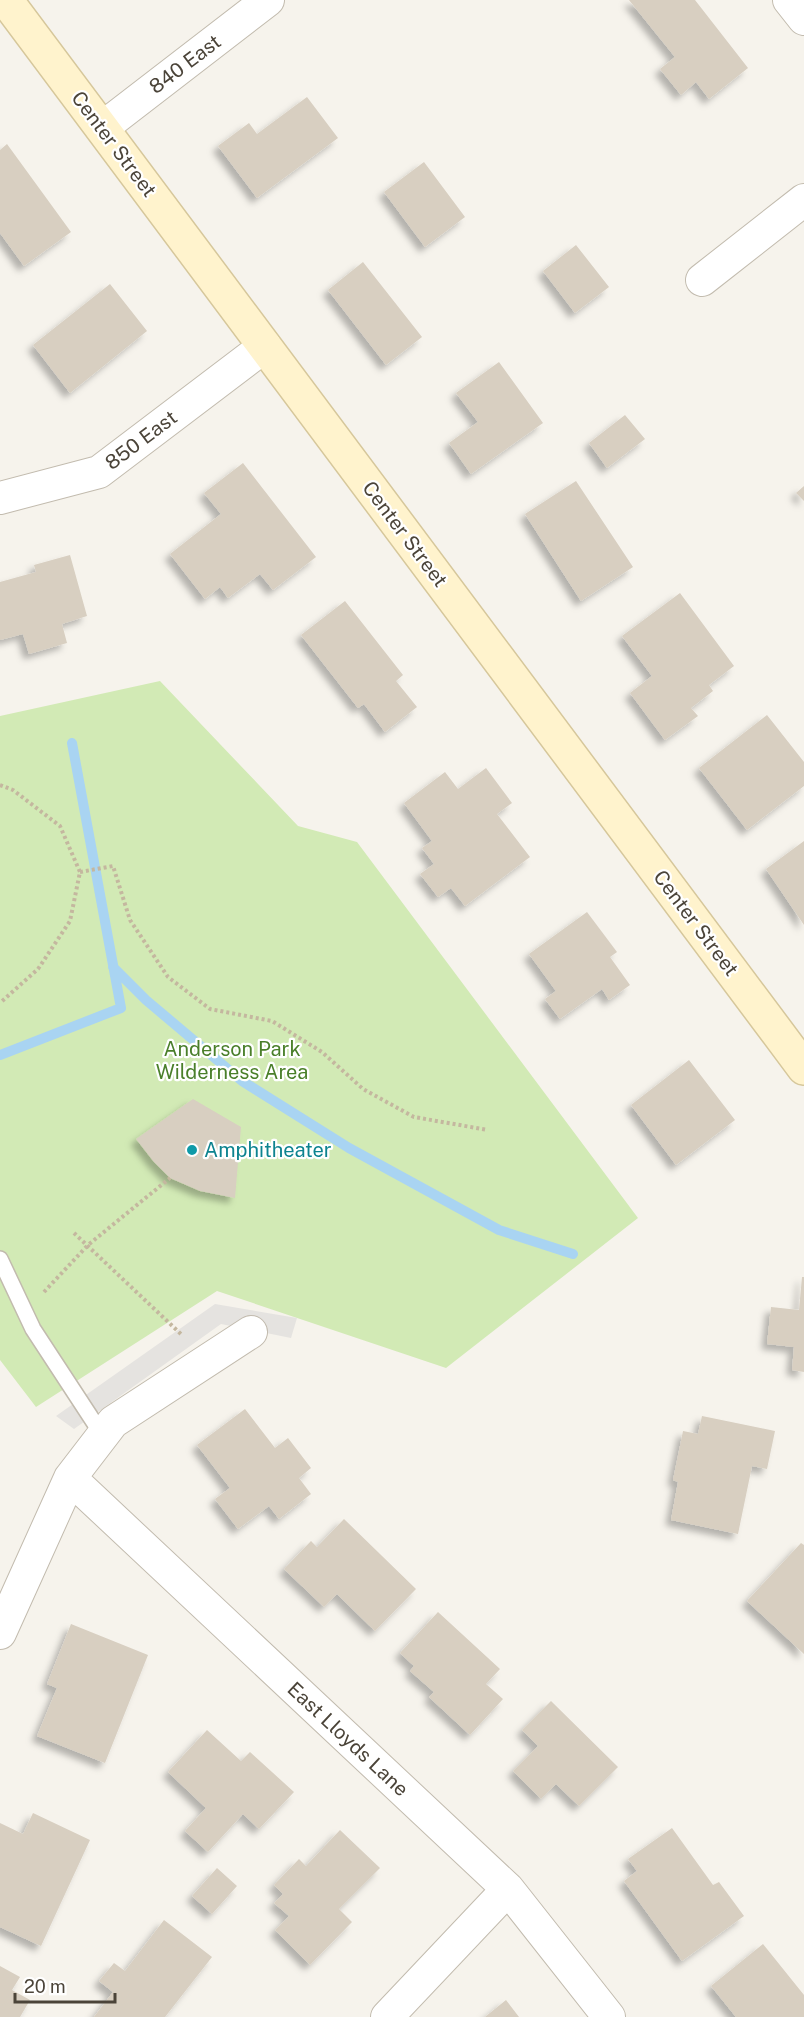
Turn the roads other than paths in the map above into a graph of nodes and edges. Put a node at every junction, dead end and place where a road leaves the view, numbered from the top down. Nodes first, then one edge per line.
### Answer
1 (6, 0) edge
2 (268, 0) edge
3 (789, 0) edge
4 (804, 20) edge
5 (102, 128) junction
6 (804, 200) edge
7 (702, 280) dead end
8 (265, 346) junction
9 (0, 498) edge
10 (804, 1068) edge
11 (0, 1259) edge
12 (251, 1332) dead end
13 (103, 1436) junction
14 (70, 1478) junction
15 (0, 1633) edge
16 (508, 1889) junction
17 (387, 2017) edge
18 (609, 2017) edge

1 - 5 street, Center Street
2 - 5 street, 840 East
3 - 4 street
5 - 8 street, Center Street
6 - 7 street
8 - 9 street, 850 East
8 - 10 street, Center Street
11 - 13 lane
12 - 13 street
13 - 14 street
14 - 15 street
14 - 16 street, East Lloyds Lane
16 - 17 street
16 - 18 street, East Lloyds Lane

